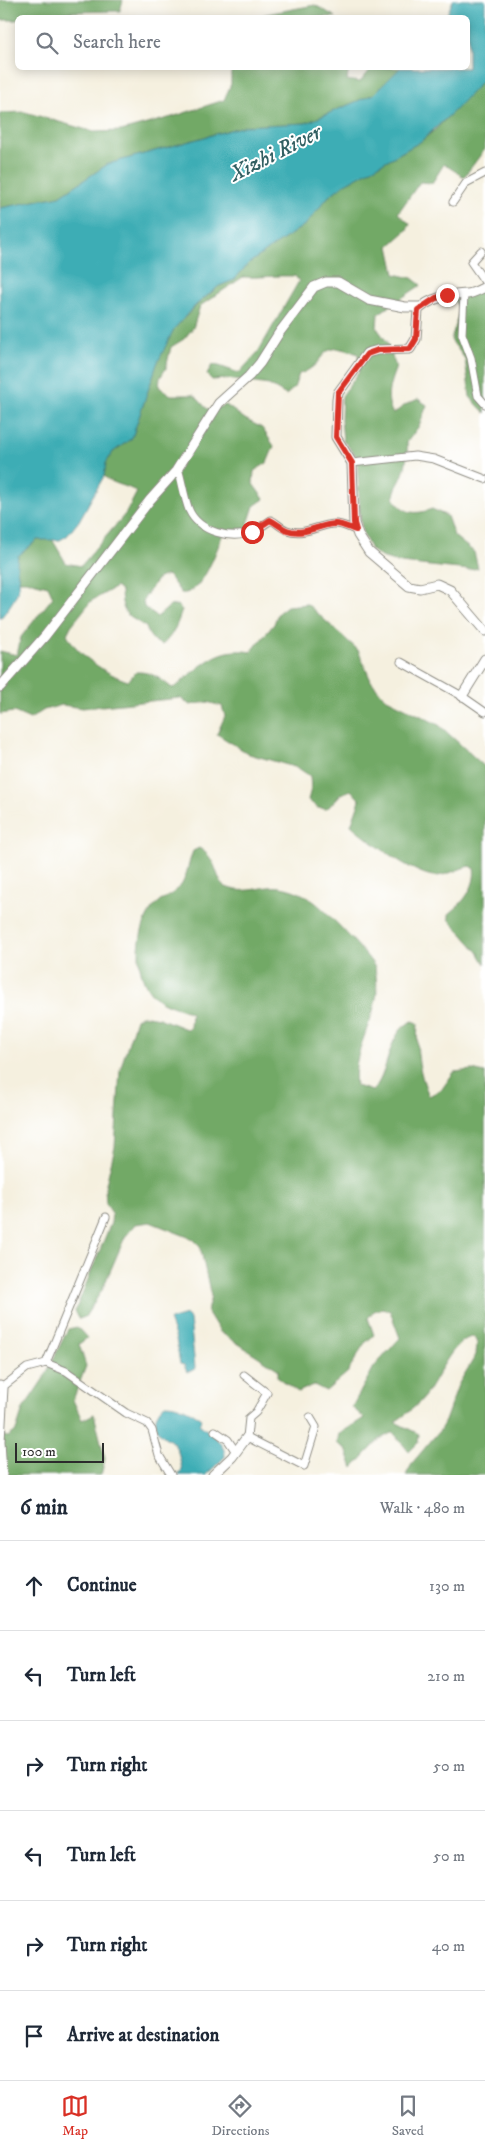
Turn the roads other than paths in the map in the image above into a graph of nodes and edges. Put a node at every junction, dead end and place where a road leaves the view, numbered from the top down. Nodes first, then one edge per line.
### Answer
1 (485, 173) edge
2 (453, 202) dead end
3 (481, 251) dead end
4 (485, 282) edge
5 (485, 288) edge
6 (464, 294) junction
7 (420, 307) junction
8 (485, 404) edge
9 (352, 463) junction
10 (178, 468) junction
11 (485, 479) edge
12 (356, 530) junction
13 (485, 631) edge
14 (485, 659) edge
15 (401, 662) dead end
16 (0, 687) edge
17 (462, 696) junction
18 (485, 712) edge
19 (106, 1216) dead end
20 (46, 1363) junction
21 (244, 1374) dead end
22 (1, 1387) edge
23 (310, 1416) dead end
24 (216, 1432) dead end
25 (247, 1437) junction
26 (236, 1452) junction
27 (2, 1475) edge
28 (172, 1475) edge
29 (213, 1475) edge

1 - 2 street
3 - 4 street
5 - 6 street
6 - 7 street
6 - 8 street
7 - 9 street
7 - 10 street
9 - 11 street
9 - 12 street
10 - 12 street
10 - 16 street
12 - 13 street
14 - 17 street
15 - 17 street
17 - 18 street
19 - 20 street
20 - 22 street
20 - 28 street
21 - 25 street
22 - 27 street
23 - 25 street
24 - 26 street
25 - 26 street
26 - 29 street

